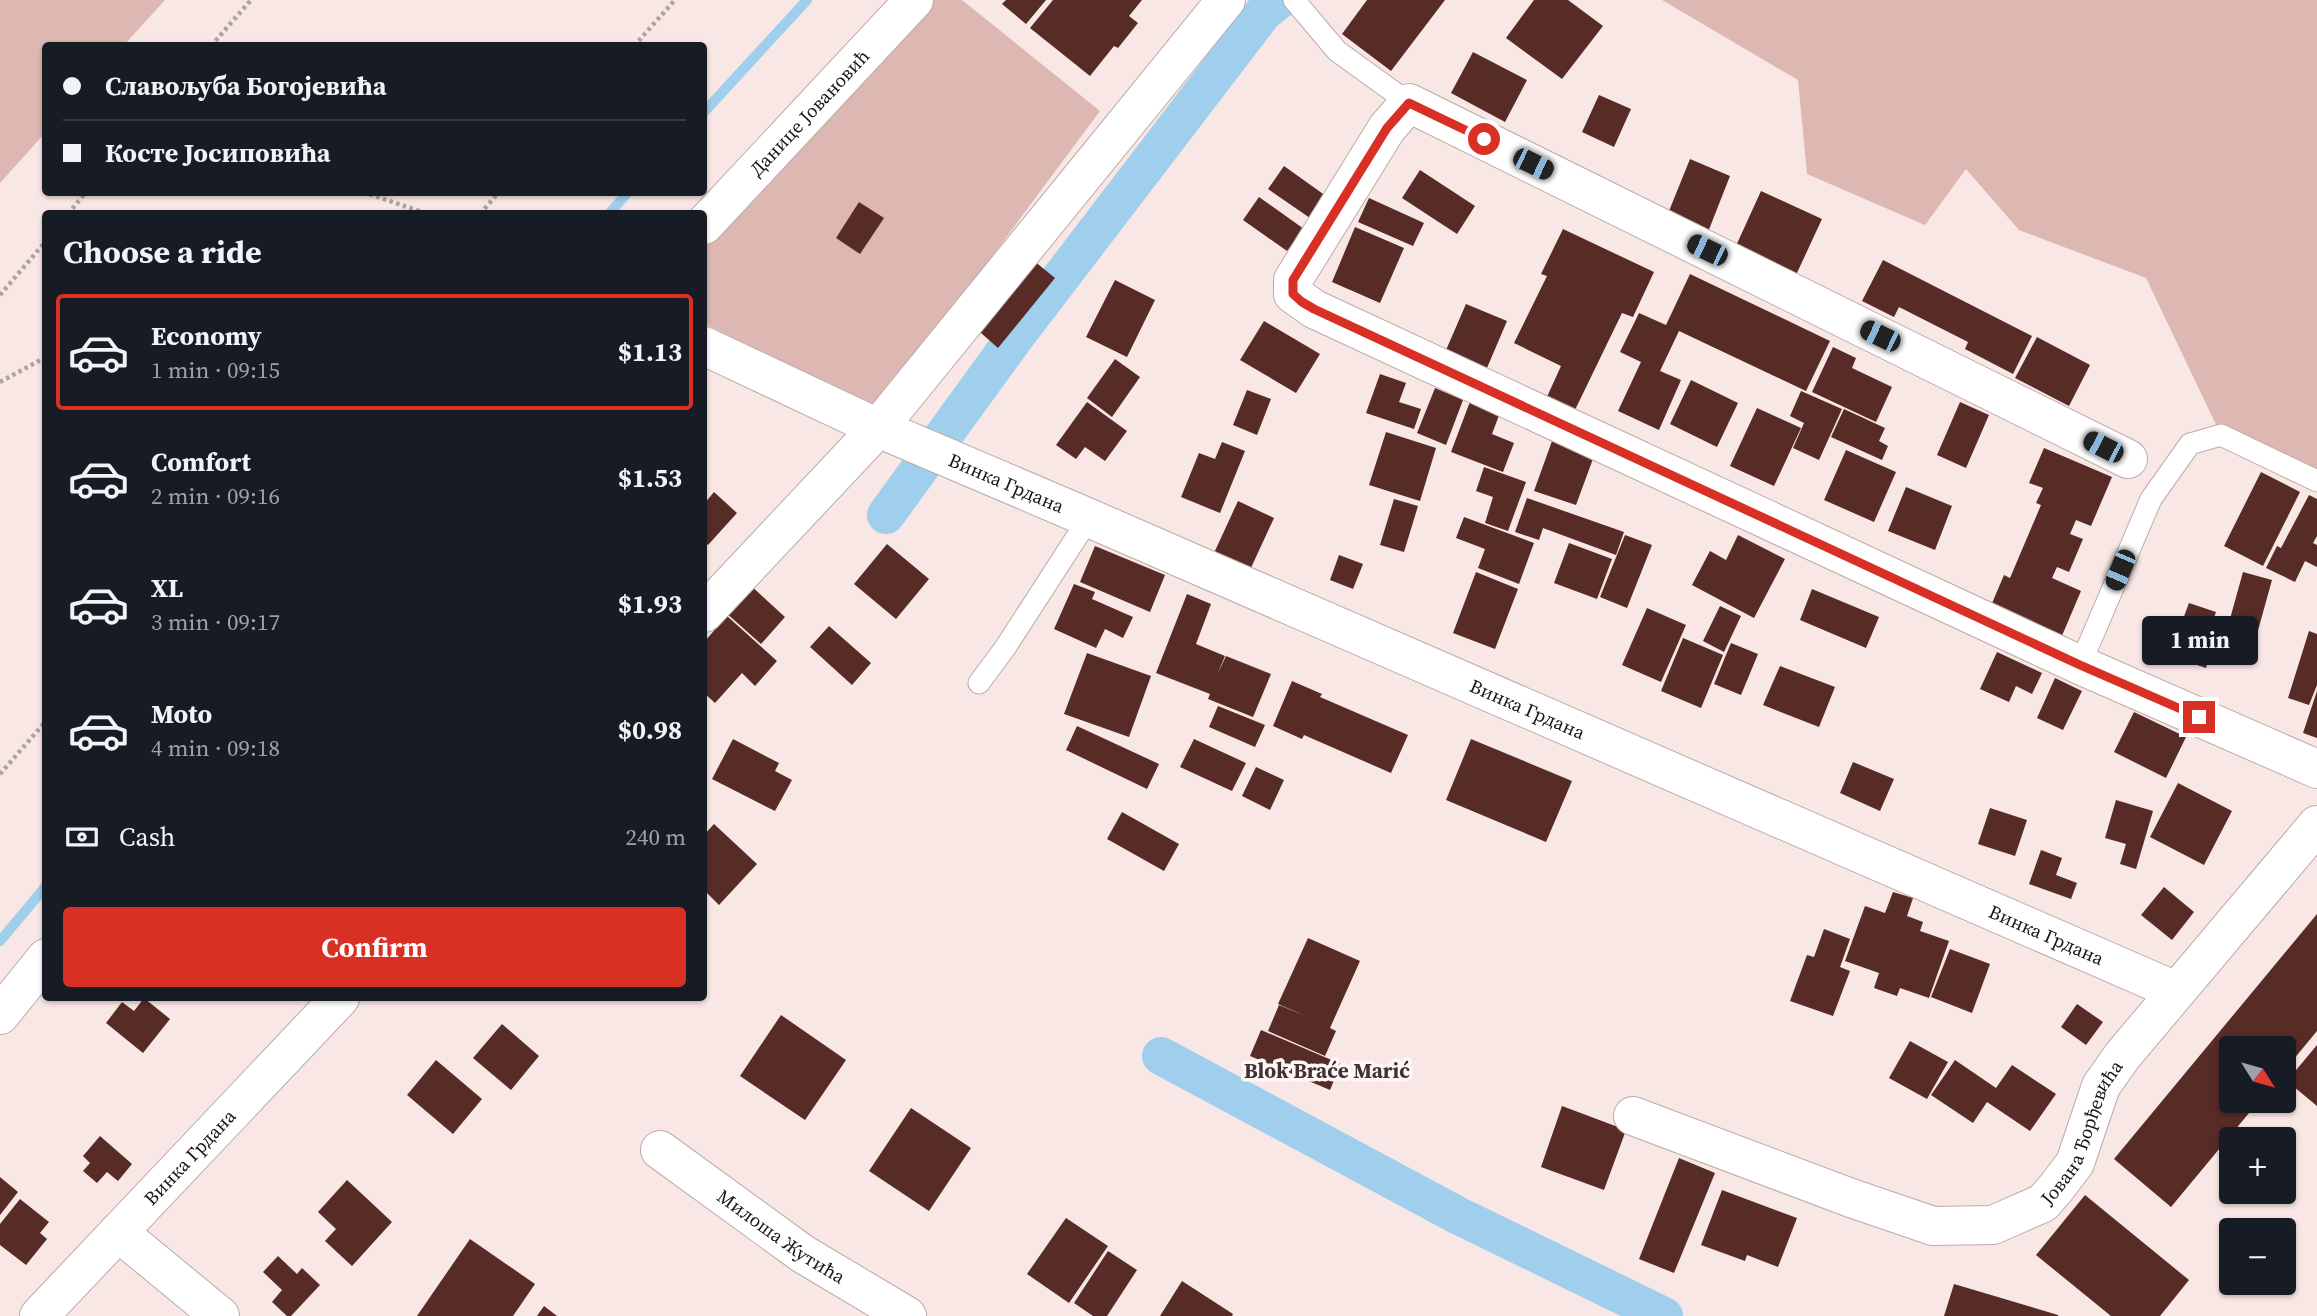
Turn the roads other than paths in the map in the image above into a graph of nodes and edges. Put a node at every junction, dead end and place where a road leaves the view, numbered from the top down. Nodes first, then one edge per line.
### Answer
1 (914, 0) edge
2 (1226, 0) edge
3 (1294, 0) edge
4 (1409, 103) junction
5 (707, 222) edge
6 (707, 347) edge
7 (878, 428) junction
8 (2128, 459) dead end
9 (2317, 481) edge
10 (1089, 518) junction
11 (707, 610) edge
12 (2080, 665) junction
13 (979, 682) dead end
14 (2317, 769) edge
15 (2317, 825) edge
16 (42, 963) edge
17 (2176, 991) junction
18 (337, 1001) edge
19 (0, 1015) edge
20 (1633, 1116) dead end
21 (660, 1150) dead end
22 (118, 1232) junction
23 (39, 1316) edge
24 (220, 1316) edge
25 (907, 1316) edge

1 - 5 street, Данице Јовановић
2 - 7 street
3 - 4 lane
4 - 8 street
4 - 12 street
6 - 7 street, Винка Грдана
7 - 10 street, Винка Грдана
7 - 11 street
9 - 12 lane
10 - 13 lane
10 - 17 street, Винка Грдана
12 - 14 street
15 - 17 street, Јована Ђорђевића
16 - 19 street
17 - 20 street, Јована Ђорђевића
18 - 22 street, Винка Грдана
21 - 25 street, Милоша Жутића
22 - 23 street, Винка Грдана
22 - 24 street

